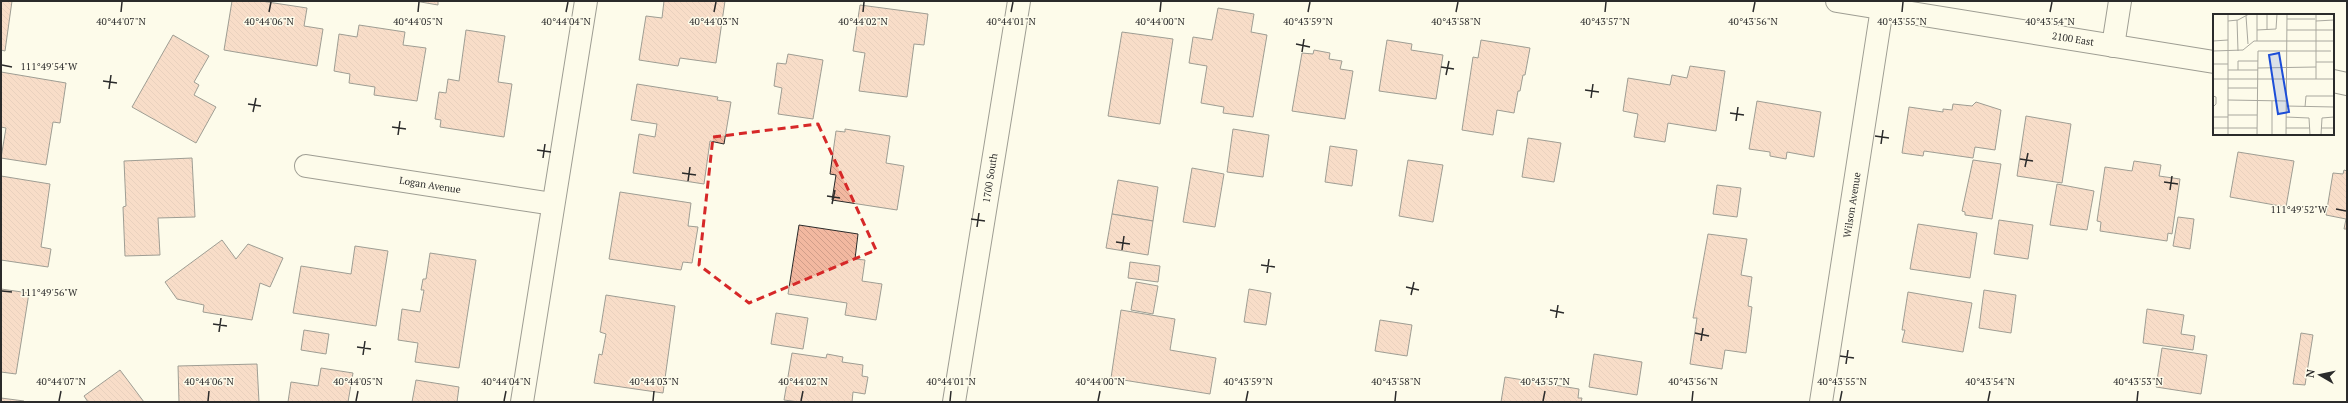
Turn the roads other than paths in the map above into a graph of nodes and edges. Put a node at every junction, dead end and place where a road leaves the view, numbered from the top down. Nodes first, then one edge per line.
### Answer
1 (586, 1) edge
2 (1019, 1) edge
3 (1837, 1) edge
4 (2120, 1) edge
5 (1882, 8) junction
6 (2113, 46) junction
7 (2213, 62) edge
8 (2334, 81) edge
9 (2347, 84) edge
10 (306, 166) dead end
11 (554, 204) junction
12 (522, 402) edge
13 (954, 402) edge
14 (1821, 402) edge

1 - 11 street
2 - 13 street, 1700 South
3 - 5 street, 2100 East
4 - 6 street
5 - 6 street, 2100 East
5 - 14 street, Wilson Avenue
6 - 7 street, 2100 East
8 - 9 street
10 - 11 street, Logan Avenue
11 - 12 street

